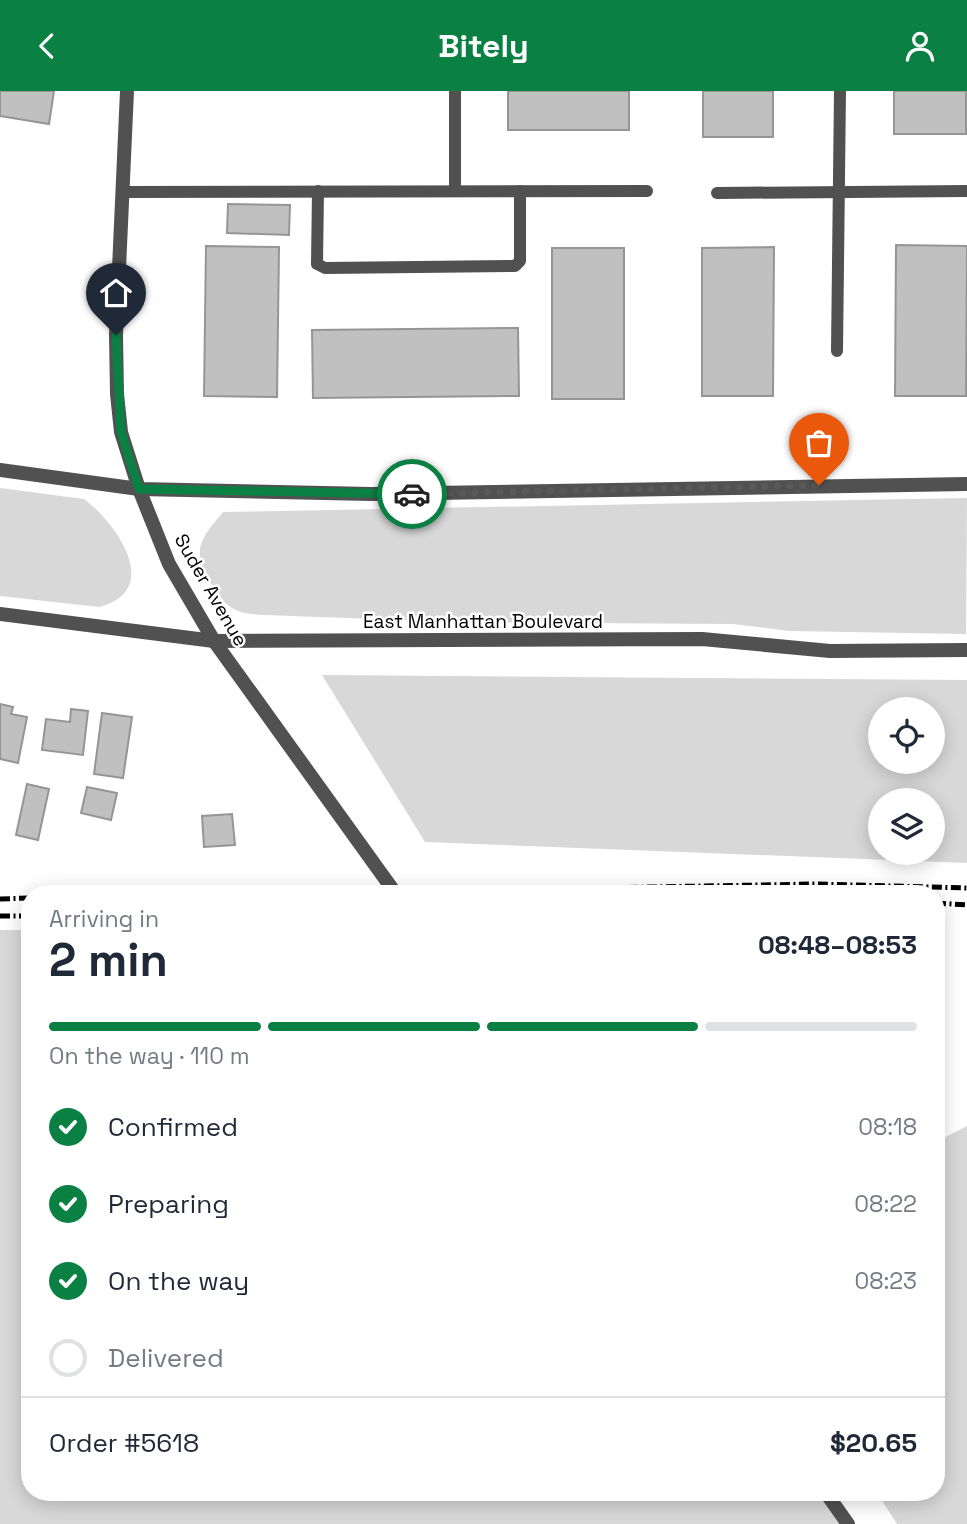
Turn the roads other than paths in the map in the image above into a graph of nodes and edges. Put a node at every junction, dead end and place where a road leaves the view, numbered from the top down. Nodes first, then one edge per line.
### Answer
1 (127, 91) edge
2 (455, 91) edge
3 (840, 91) edge
4 (840, 190) junction
5 (318, 191) junction
6 (455, 191) junction
7 (520, 191) junction
8 (647, 191) dead end
9 (967, 191) edge
10 (122, 192) junction
11 (717, 193) dead end
12 (836, 351) dead end
13 (0, 470) edge
14 (967, 484) edge
15 (139, 489) junction
16 (0, 614) edge
17 (214, 641) junction
18 (967, 650) edge
19 (390, 885) edge
20 (831, 1501) edge
21 (848, 1524) edge

1 - 10 street, Suder Avenue
2 - 6 lane
3 - 4 lane
4 - 9 lane
4 - 11 lane
4 - 12 lane
5 - 6 lane
5 - 7 lane
5 - 10 lane
6 - 7 lane
7 - 8 lane
10 - 15 street, Suder Avenue
13 - 15 street
14 - 15 street
15 - 17 street, Suder Avenue
16 - 17 street, East Manhattan Boulevard
17 - 18 street, East Manhattan Boulevard
17 - 19 street, Suder Avenue
20 - 21 street

